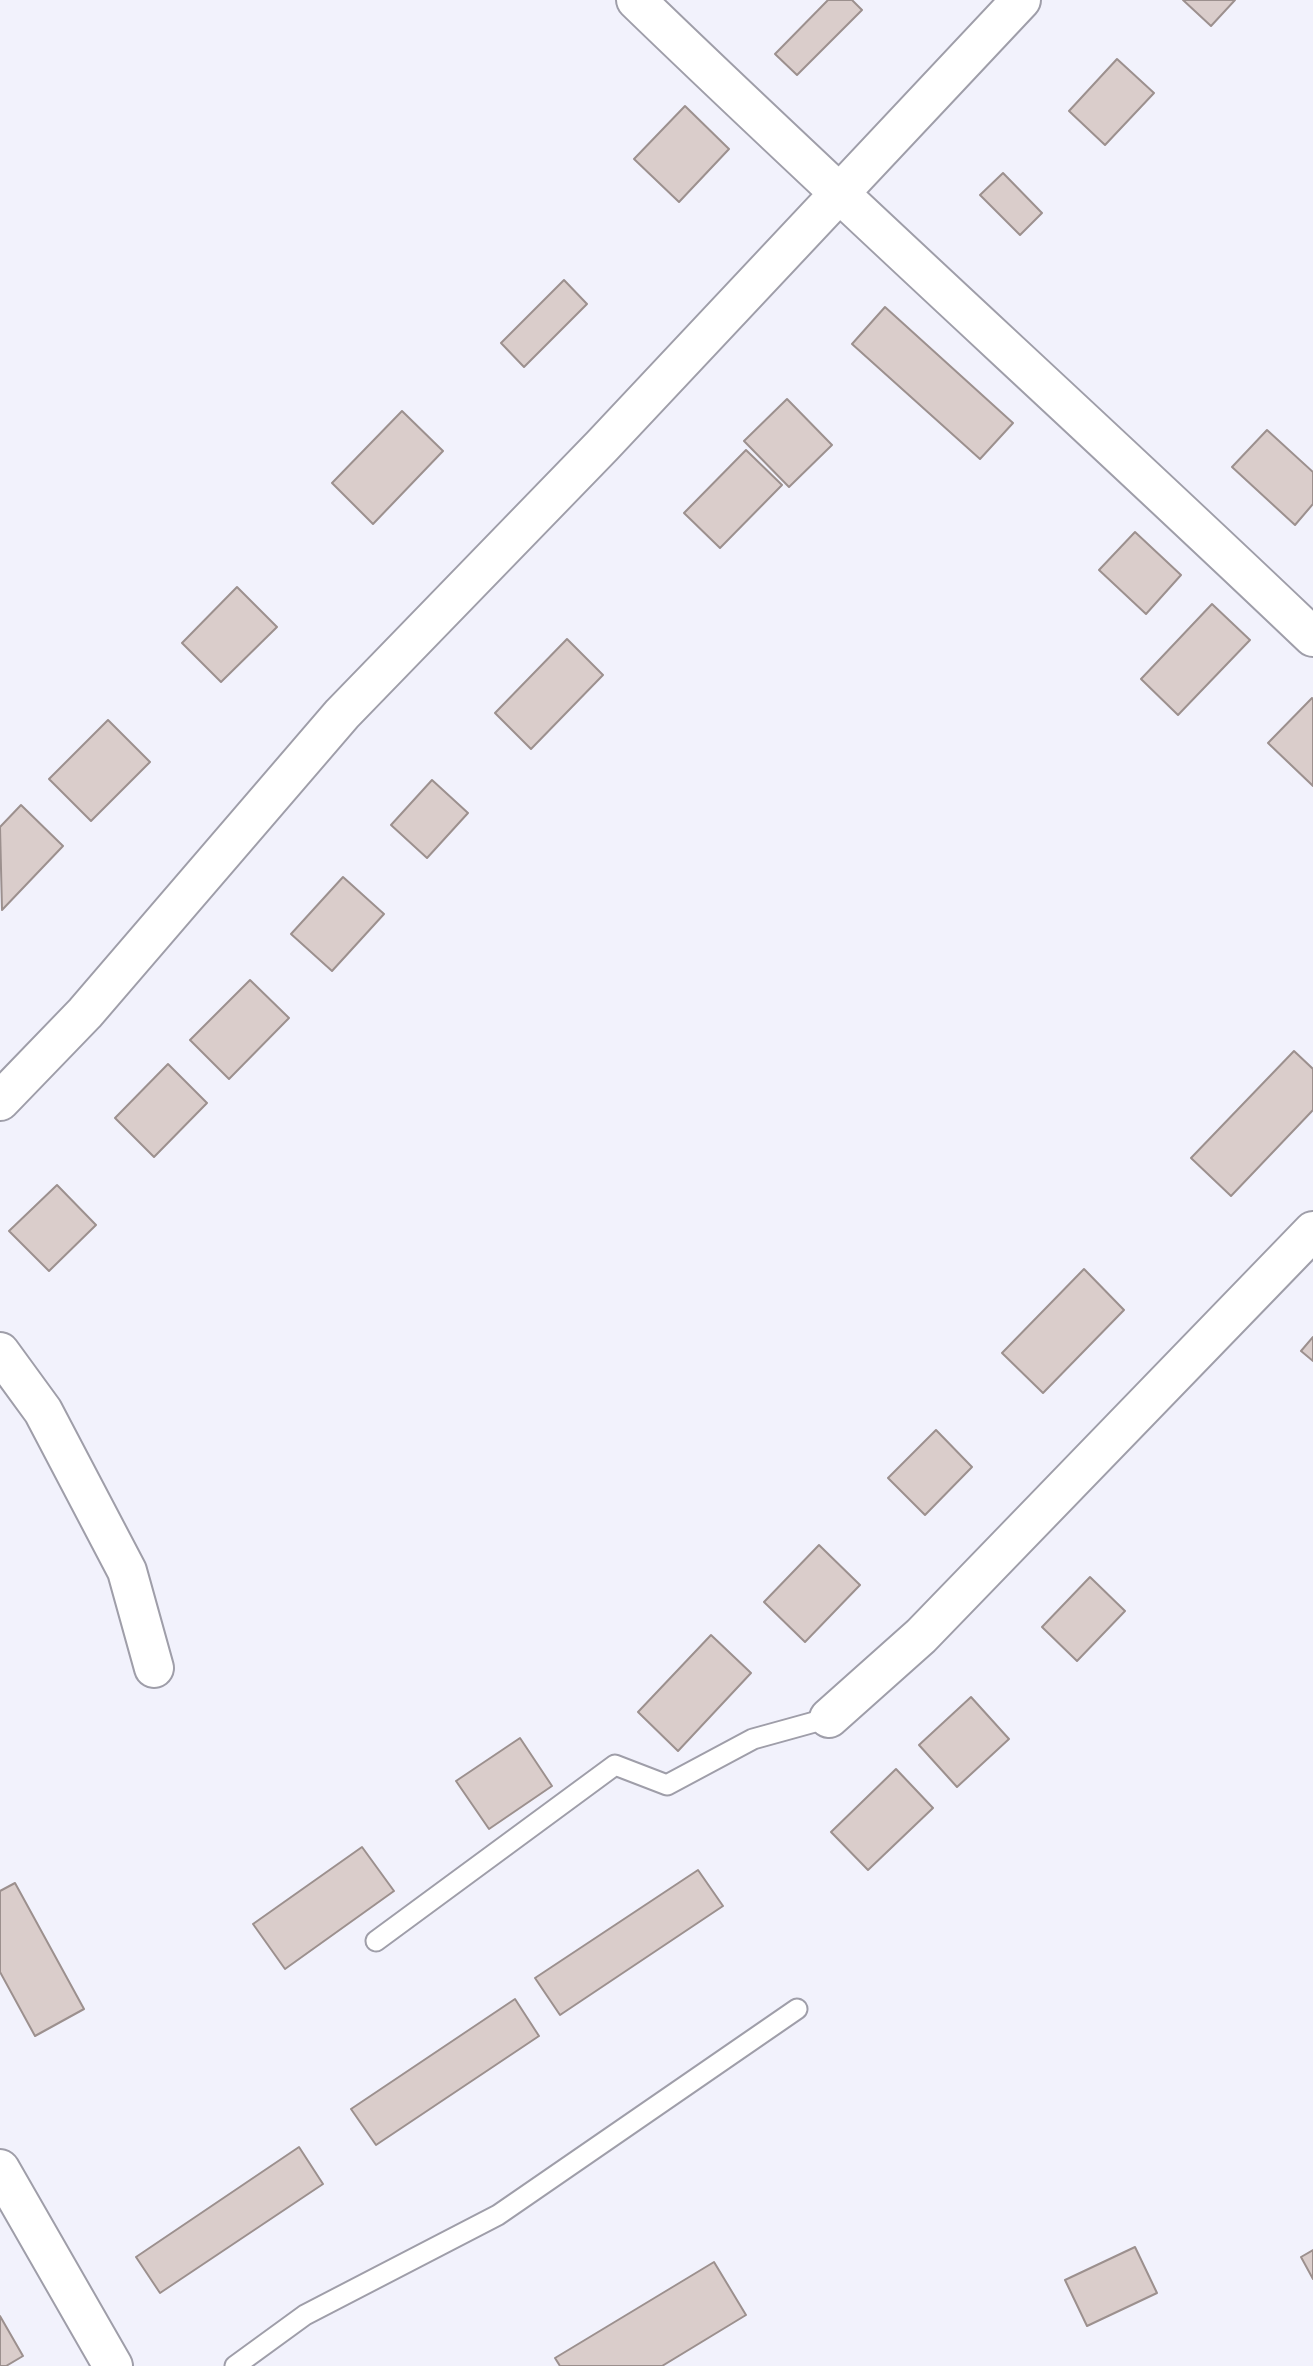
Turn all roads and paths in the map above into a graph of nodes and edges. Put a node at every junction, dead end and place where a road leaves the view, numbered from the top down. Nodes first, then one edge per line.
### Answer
1 (636, 0) edge
2 (1021, 0) edge
3 (838, 195) junction
4 (1313, 637) edge
5 (0, 1101) edge
6 (1313, 1231) edge
7 (0, 1352) edge
8 (154, 1668) dead end
9 (829, 1718) joint
10 (376, 1941) dead end
11 (797, 2009) dead end
12 (0, 2169) edge
13 (113, 2366) edge
14 (234, 2366) edge

1 - 3 street
2 - 3 street
3 - 4 street
3 - 5 street
6 - 9 street
7 - 8 street
9 - 10 lane
11 - 14 lane
12 - 13 street

